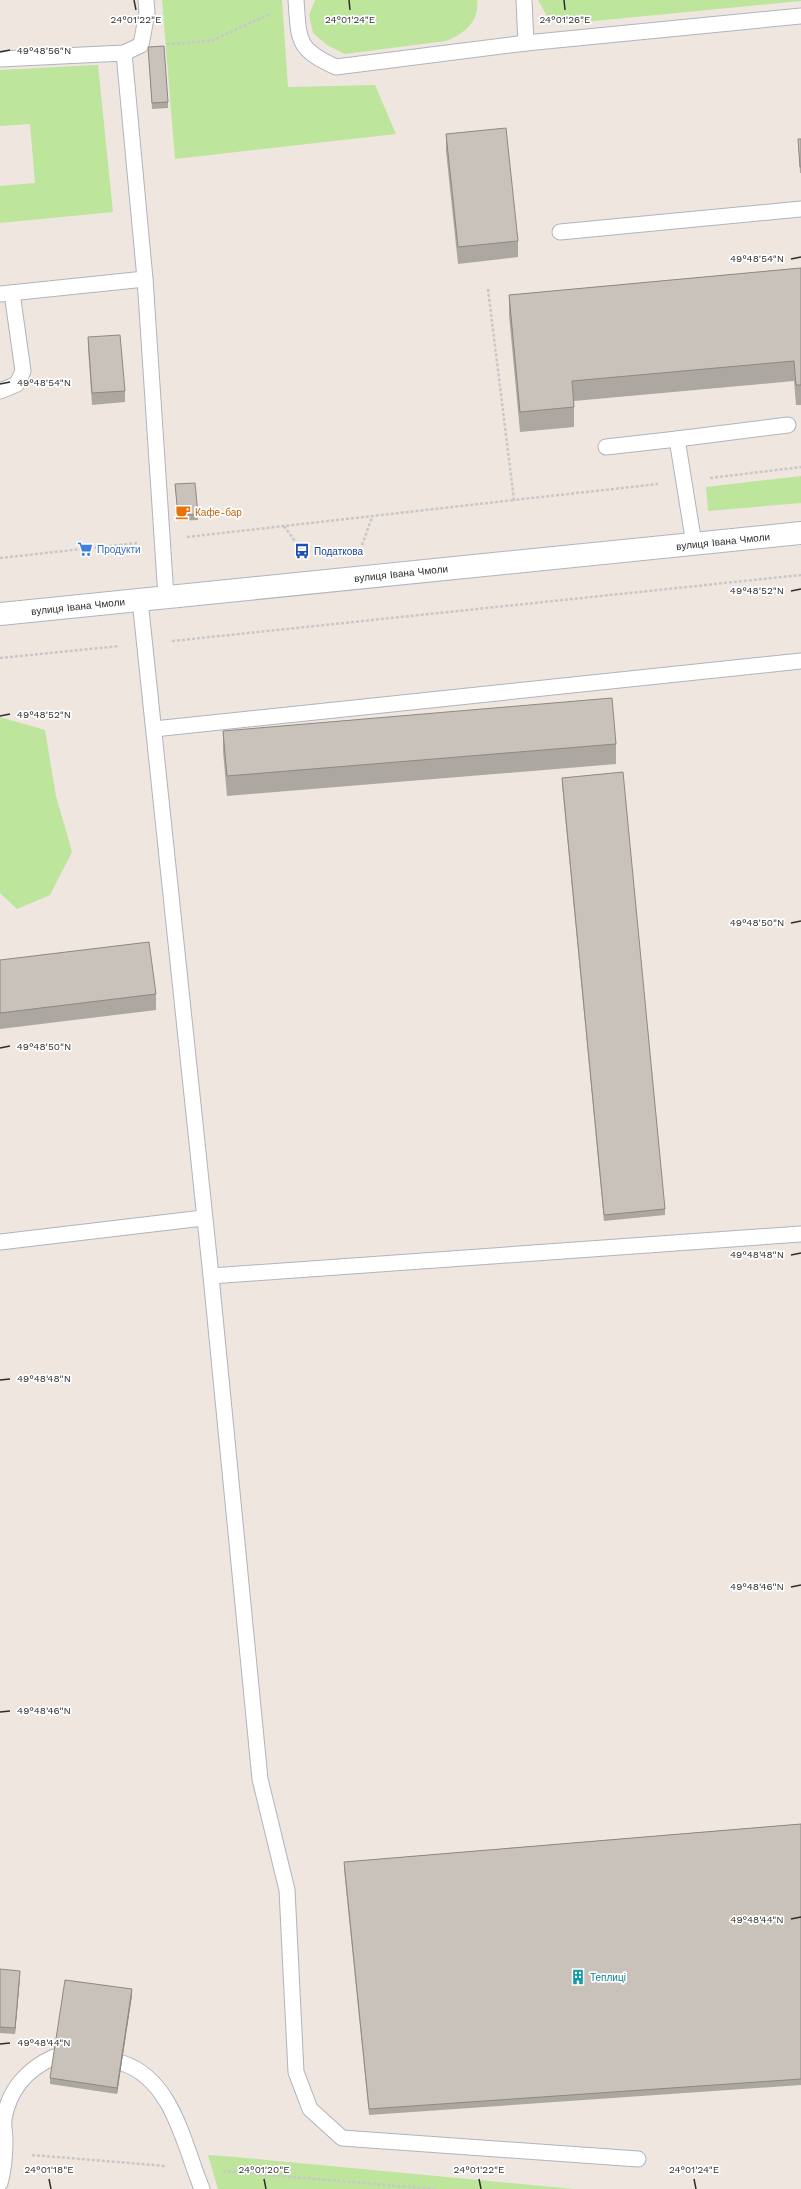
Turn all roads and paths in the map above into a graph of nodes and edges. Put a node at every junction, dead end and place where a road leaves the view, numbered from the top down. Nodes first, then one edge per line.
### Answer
1 (146, 0) edge
2 (524, 0) edge
3 (296, 1) edge
4 (801, 16) edge
5 (526, 43) junction
6 (141, 45) junction
7 (124, 53) junction
8 (0, 59) edge
9 (801, 209) edge
10 (560, 232) dead end
11 (145, 278) junction
12 (6, 293) edge
13 (0, 391) edge
14 (788, 425) dead end
15 (677, 439) junction
16 (606, 447) dead end
17 (514, 500) dead end
18 (372, 517) junction
19 (284, 526) junction
20 (801, 533) edge
21 (162, 540) junction
22 (694, 544) junction
23 (362, 545) dead end
24 (302, 551) dead end
25 (0, 558) edge
26 (801, 575) edge
27 (166, 597) junction
28 (140, 600) junction
29 (0, 614) edge
30 (145, 644) junction
31 (0, 658) edge
32 (801, 661) edge
33 (154, 729) junction
34 (203, 1218) junction
35 (801, 1234) edge
36 (0, 1242) edge
37 (211, 1276) junction
38 (54, 2057) edge
39 (122, 2063) edge
40 (638, 2159) dead end
41 (0, 2183) edge
42 (202, 2189) edge

1 - 6 lane
2 - 5 lane
3 - 5 lane
3 - 6 path
4 - 5 lane
6 - 7 lane
7 - 8 lane
7 - 11 lane
9 - 10 lane
11 - 12 lane
11 - 21 lane
12 - 13 lane
14 - 15 lane
15 - 16 lane
15 - 22 lane
17 - 18 path
18 - 19 path
18 - 23 path
19 - 21 path
19 - 24 path
20 - 22 street, вулиця Івана Чмоли
21 - 25 path
21 - 27 lane
22 - 27 street, вулиця Івана Чмоли
26 - 30 path
27 - 28 street, вулиця Івана Чмоли
28 - 29 street, вулиця Івана Чмоли
28 - 30 lane
30 - 31 path
30 - 33 lane
32 - 33 lane
33 - 34 lane
34 - 36 lane
34 - 37 lane
35 - 37 lane
37 - 40 lane
38 - 41 lane
39 - 42 lane

